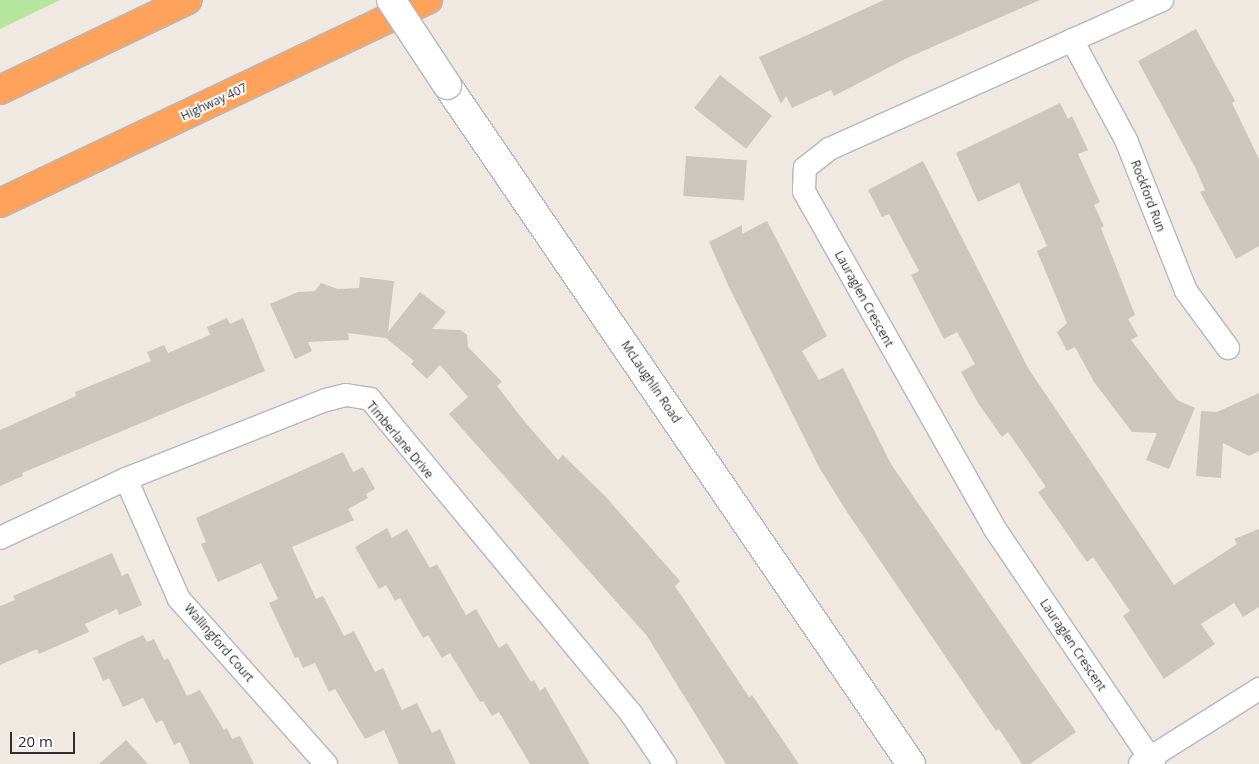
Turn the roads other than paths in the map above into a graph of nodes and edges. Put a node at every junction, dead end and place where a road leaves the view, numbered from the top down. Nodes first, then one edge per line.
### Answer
1 (188, 0) edge
2 (391, 0) edge
3 (428, 0) edge
4 (1162, 0) edge
5 (1072, 40) junction
6 (0, 90) edge
7 (0, 203) edge
8 (1228, 348) dead end
9 (126, 479) junction
10 (0, 538) edge
11 (1259, 689) edge
12 (1148, 762) edge
13 (326, 764) edge
14 (665, 764) edge
15 (911, 764) edge

1 - 6 highway
2 - 15 street, McLaughlin Road, bridge
3 - 7 highway, Highway 407
4 - 5 street, Lauraglen Crescent
5 - 8 street, Rockford Run
5 - 12 street, Lauraglen Crescent
9 - 10 street, Timberlane Drive
9 - 13 street, Wallingford Court
9 - 14 street, Timberlane Drive
11 - 12 street

